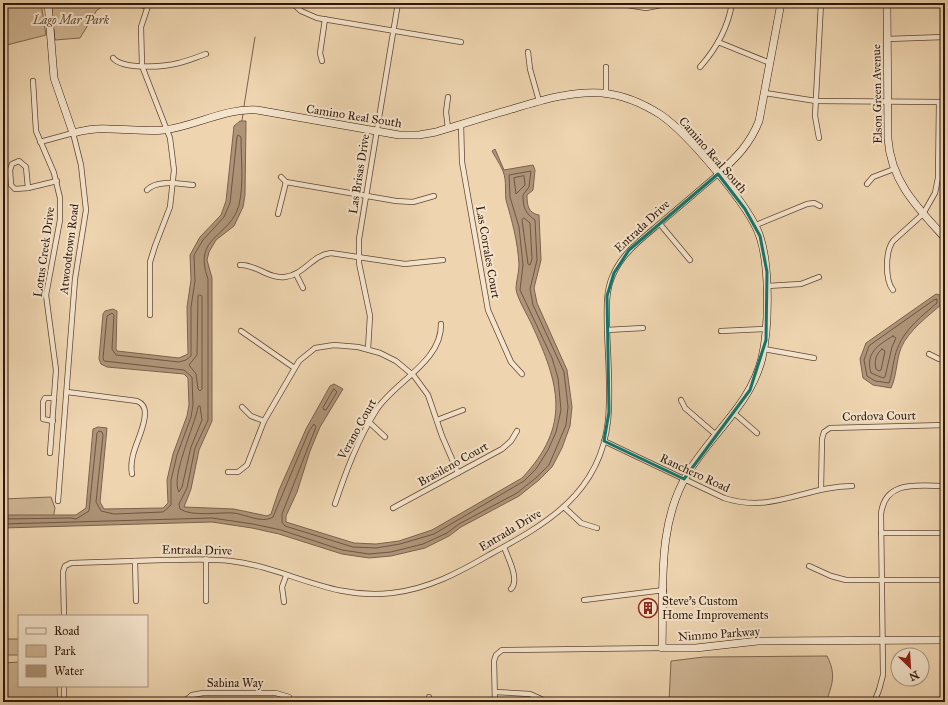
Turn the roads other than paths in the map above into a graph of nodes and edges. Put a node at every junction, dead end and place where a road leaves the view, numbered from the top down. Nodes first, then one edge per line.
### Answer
1 (48, 3) edge
2 (136, 3) edge
3 (292, 3) edge
4 (398, 3) edge
5 (618, 3) edge
6 (732, 3) edge
7 (781, 3) edge
8 (821, 3) edge
9 (887, 3) edge
10 (148, 5) edge
11 (661, 5) dead end
12 (325, 19) junction
13 (393, 30) junction
14 (944, 37) dead end
15 (888, 39) junction
16 (461, 42) dead end
17 (718, 42) junction
18 (528, 52) dead end
19 (206, 54) dead end
20 (113, 58) dead end
21 (322, 61) dead end
22 (770, 63) junction
23 (142, 66) junction
24 (606, 67) dead end
25 (700, 67) dead end
26 (33, 81) dead end
27 (765, 93) junction
28 (606, 94) junction
29 (448, 97) dead end
30 (539, 101) junction
31 (816, 101) junction
32 (888, 102) junction
33 (939, 102) junction
34 (945, 102) edge
35 (461, 124) junction
36 (448, 128) junction
37 (167, 130) junction
38 (376, 131) junction
39 (73, 133) junction
40 (819, 138) dead end
41 (40, 142) junction
42 (894, 169) junction
43 (718, 174) junction
44 (281, 177) dead end
45 (57, 182) junction
46 (286, 182) junction
47 (174, 184) junction
48 (867, 184) dead end
49 (193, 185) dead end
50 (28, 188) junction
51 (148, 190) dead end
52 (365, 196) junction
53 (434, 196) dead end
54 (820, 206) dead end
55 (278, 214) dead end
56 (923, 214) junction
57 (660, 224) junction
58 (756, 225) junction
59 (945, 238) edge
60 (359, 258) junction
61 (443, 260) dead end
62 (690, 260) dead end
63 (240, 265) dead end
64 (296, 274) junction
65 (819, 277) dead end
66 (767, 286) junction
67 (303, 288) dead end
68 (893, 290) dead end
69 (150, 315) dead end
70 (441, 324) dead end
71 (644, 328) dead end
72 (766, 329) junction
73 (607, 330) junction
74 (721, 331) dead end
75 (241, 332) dead end
76 (368, 349) junction
77 (764, 349) junction
78 (929, 354) dead end
79 (814, 358) dead end
80 (945, 359) edge
81 (293, 367) junction
82 (412, 373) junction
83 (522, 374) dead end
84 (67, 392) junction
85 (54, 398) junction
86 (681, 400) dead end
87 (242, 407) dead end
88 (463, 410) dead end
89 (734, 413) junction
90 (437, 420) junction
91 (53, 421) junction
92 (264, 421) junction
93 (369, 422) junction
94 (945, 425) edge
95 (517, 430) dead end
96 (757, 433) dead end
97 (715, 434) junction
98 (385, 437) dead end
99 (604, 441) junction
100 (50, 453) dead end
101 (228, 472) dead end
102 (458, 473) junction
103 (132, 474) dead end
104 (684, 479) junction
105 (852, 486) dead end
106 (945, 486) edge
107 (821, 489) junction
108 (58, 501) dead end
109 (335, 504) dead end
110 (564, 507) junction
111 (393, 508) dead end
112 (597, 528) dead end
113 (881, 533) junction
114 (945, 533) edge
115 (504, 547) junction
116 (206, 560) junction
117 (135, 561) junction
118 (809, 566) dead end
119 (286, 576) junction
120 (882, 580) junction
121 (945, 580) edge
122 (511, 589) dead end
123 (664, 590) junction
124 (584, 600) dead end
125 (136, 601) dead end
126 (206, 601) dead end
127 (284, 602) dead end
128 (64, 615) edge
129 (883, 640) junction
130 (945, 640) edge
131 (662, 648) junction
132 (64, 687) edge
133 (495, 692) junction
134 (289, 697) dead end
135 (114, 701) dead end
136 (64, 702) edge
137 (71, 702) edge
138 (183, 702) edge
139 (495, 702) edge
140 (548, 702) edge
141 (875, 702) edge

1 - 39 street, Atwoodtown Road
2 - 10 street
3 - 12 street
4 - 13 street, Las Brisas Drive
5 - 11 street
6 - 17 street
7 - 22 street, Entrada Drive
8 - 31 street
9 - 15 street, Elson Green Avenue
10 - 23 street
12 - 13 street
12 - 21 street
13 - 16 street
13 - 38 street, Las Brisas Drive
14 - 15 street
15 - 32 street, Elson Green Avenue
17 - 22 street
17 - 25 street
18 - 30 street
19 - 23 street
20 - 23 street
22 - 27 street, Entrada Drive
23 - 37 street
24 - 28 street
26 - 41 street, Lotus Creek Drive
27 - 31 street
27 - 43 street, Entrada Drive
28 - 30 street, Camino Real South
28 - 43 street, Camino Real South
29 - 36 street
30 - 35 street, Camino Real South
31 - 32 street
31 - 40 street
32 - 33 street
32 - 42 street, Elson Green Avenue
33 - 34 street
33 - 56 street
35 - 36 street, Camino Real South
35 - 83 street, Las Corrales Court
36 - 38 street, Camino Real South
37 - 38 street, Camino Real South
37 - 39 street, Camino Real South
37 - 47 street
38 - 52 street, Las Brisas Drive
39 - 41 street, Camino Real South
39 - 84 street, Atwoodtown Road
41 - 45 street, Lotus Creek Drive
42 - 48 street
42 - 56 street, Elson Green Avenue
43 - 57 street, Entrada Drive
43 - 58 street, Camino Real South
44 - 46 street
45 - 50 street
45 - 85 street, Lotus Creek Drive
46 - 52 street
46 - 55 street
47 - 49 street
47 - 51 street
47 - 69 street
50 - 50 street
52 - 53 street
52 - 60 street, Las Brisas Drive
54 - 58 street
56 - 59 street, Elson Green Avenue
56 - 68 street
57 - 62 street
57 - 73 street, Entrada Drive
58 - 66 street, Camino Real South
60 - 61 street
60 - 64 street
60 - 76 street, Las Brisas Drive
63 - 64 street
64 - 67 street
65 - 66 street
66 - 72 street, Camino Real South
70 - 82 street, Verano Court
71 - 73 street
72 - 74 street
72 - 77 street, Camino Real South
73 - 99 street, Entrada Drive
75 - 81 street
76 - 81 street
76 - 82 street
77 - 79 street
77 - 89 street, Camino Real South
78 - 80 street
81 - 92 street
82 - 90 street
82 - 93 street, Verano Court
84 - 103 street
84 - 108 street, Atwoodtown Road
85 - 91 street, Lotus Creek Drive
85 - 91 street
86 - 97 street
87 - 92 street
88 - 90 street
89 - 96 street
89 - 97 street, Camino Real South
90 - 102 street
91 - 100 street, Lotus Creek Drive
92 - 101 street
93 - 98 street
93 - 109 street, Verano Court
94 - 107 street, Cordova Court
95 - 102 street, Brasileno Court
97 - 104 street, Camino Real South
99 - 104 street, Ranchero Road
99 - 110 street, Entrada Drive
102 - 111 street, Brasileno Court
104 - 107 street, Ranchero Road
104 - 123 street, Camino Real South
105 - 107 street, Ranchero Road
106 - 113 street
110 - 112 street
110 - 115 street, Entrada Drive
113 - 114 street
113 - 120 street
115 - 119 street, Entrada Drive
115 - 122 street
116 - 117 street, Entrada Drive
116 - 119 street, Entrada Drive
116 - 126 street
117 - 125 street
117 - 128 street, Entrada Drive
118 - 120 street
119 - 127 street
120 - 121 street
120 - 129 street
123 - 124 street
123 - 131 street, Camino Real South
129 - 130 street, Nimmo Parkway
129 - 131 street, Nimmo Parkway
129 - 141 street
131 - 133 street, Nimmo Parkway
132 - 136 street
133 - 139 street
133 - 140 street
134 - 138 street, Sabina Way
135 - 137 street

